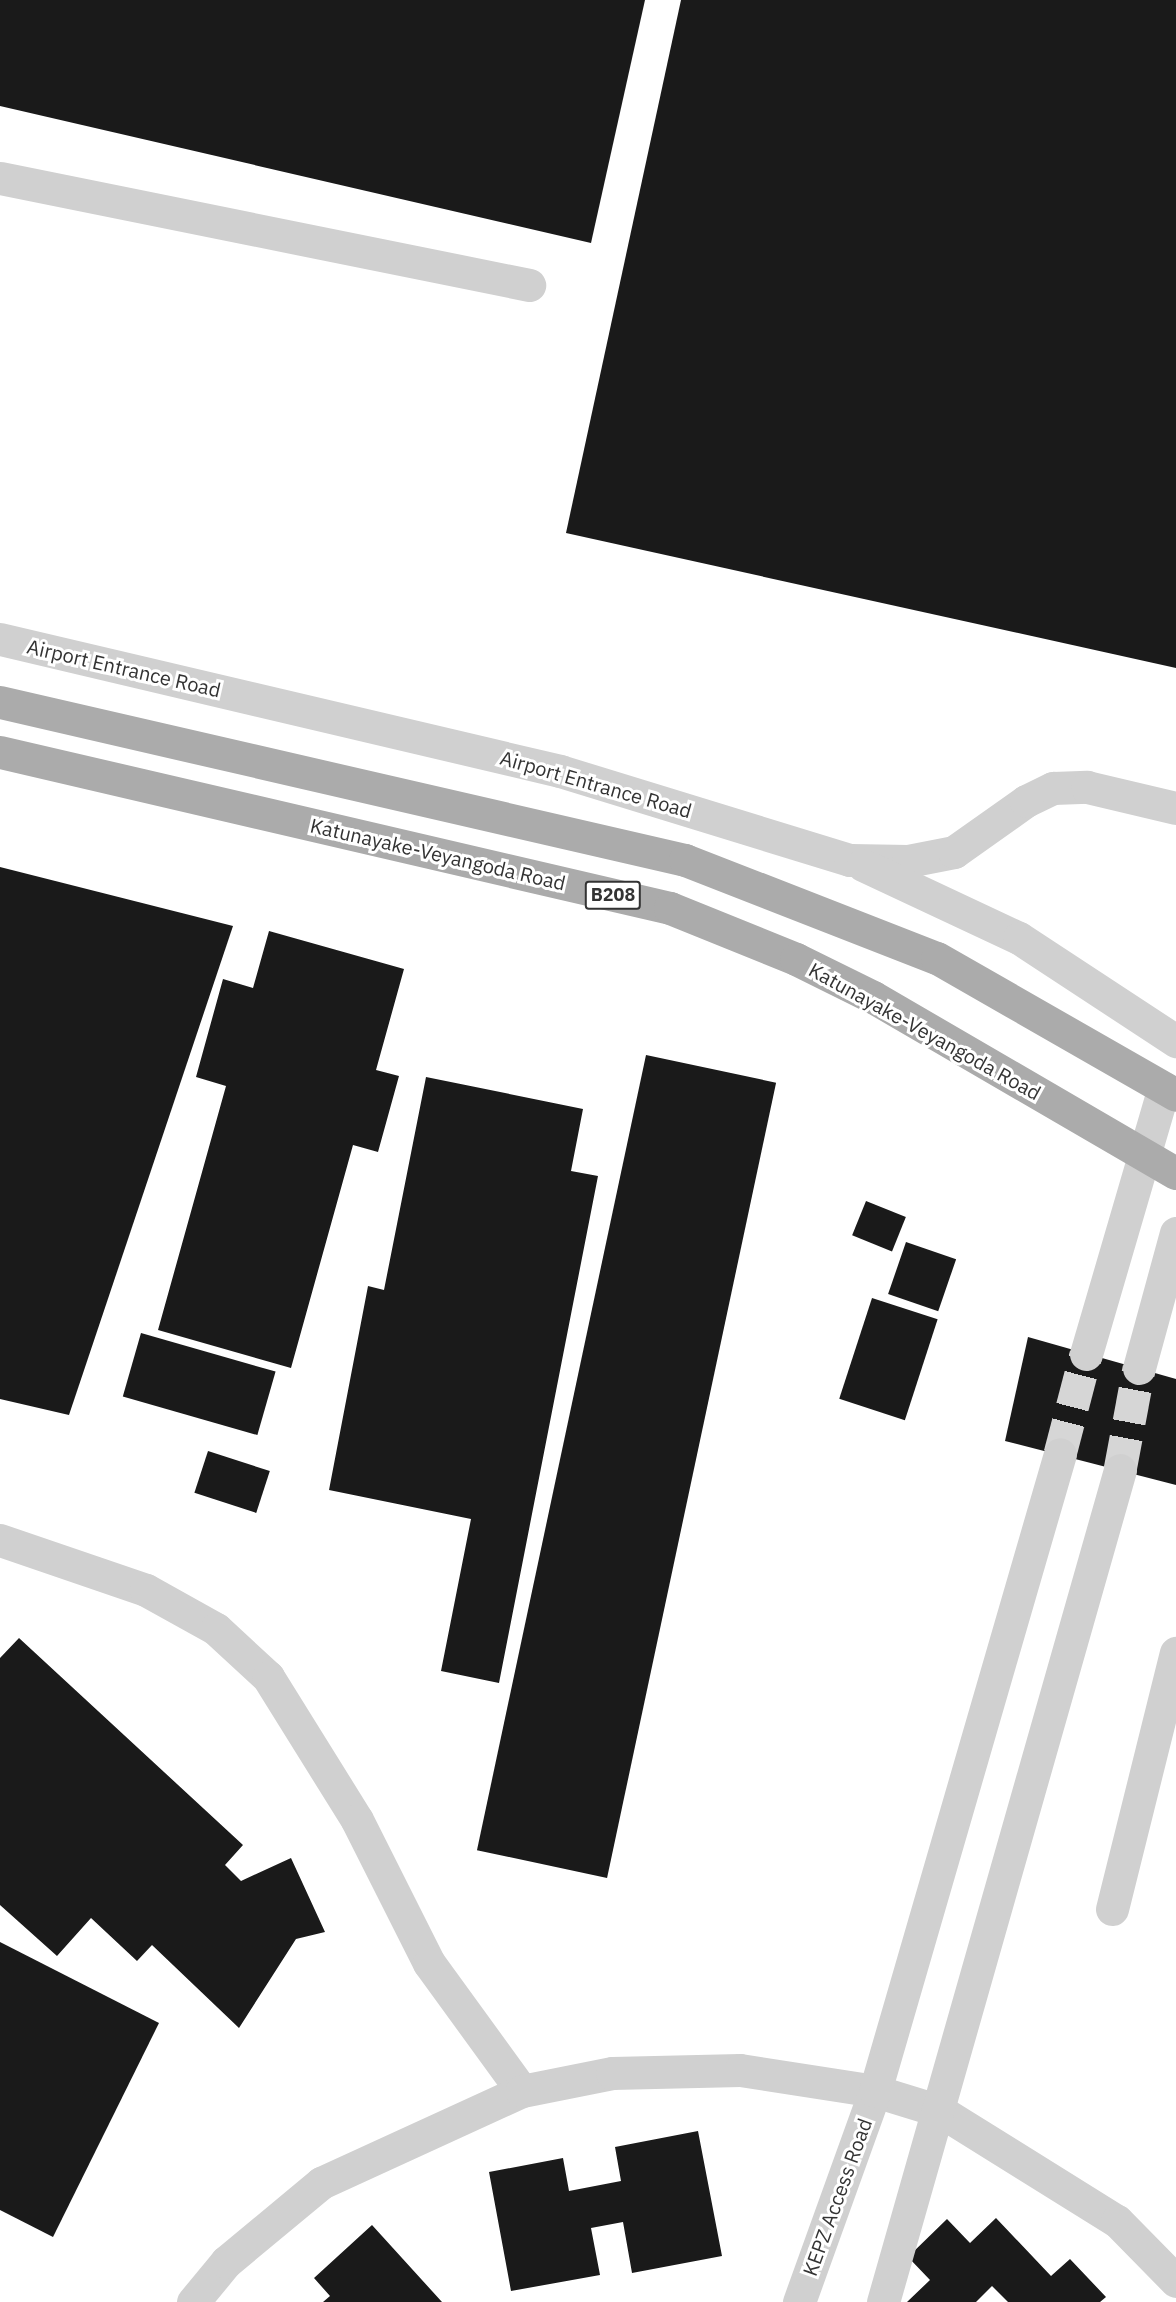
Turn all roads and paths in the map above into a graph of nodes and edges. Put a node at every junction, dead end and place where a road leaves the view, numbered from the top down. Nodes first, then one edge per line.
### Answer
1 (0, 178) edge
2 (529, 285) dead end
3 (0, 639) edge
4 (0, 702) edge
5 (0, 752) edge
6 (1176, 808) edge
7 (850, 860) junction
8 (1176, 1041) edge
9 (1170, 1091) edge
10 (1145, 1156) junction
11 (1176, 1173) edge
12 (1176, 1233) edge
13 (1086, 1354) tunnel mouth
14 (1139, 1368) tunnel mouth
15 (1060, 1454) tunnel mouth
16 (1120, 1470) tunnel mouth
17 (0, 1540) edge
18 (1176, 1653) edge
19 (1112, 1909) dead end
20 (522, 2091) junction
21 (875, 2091) junction
22 (939, 2110) junction
23 (1176, 2281) edge
24 (193, 2302) edge
25 (799, 2302) edge
26 (883, 2302) edge

1 - 2 lane
3 - 7 lane, Airport Entrance Road
4 - 9 main road, B208
5 - 10 main road, Katunayake-Veyangoda Road / B208
6 - 7 lane, Airport Entrance Road
7 - 8 lane
9 - 10 lane
10 - 11 main road, Katunayake-Veyangoda Road / B208
10 - 13 lane
12 - 14 lane
15 - 21 lane, KEPZ Access Road
16 - 22 lane
17 - 20 lane
18 - 19 lane
20 - 21 lane
20 - 24 lane
21 - 22 lane
21 - 25 lane, KEPZ Access Road
22 - 23 lane
22 - 26 lane

